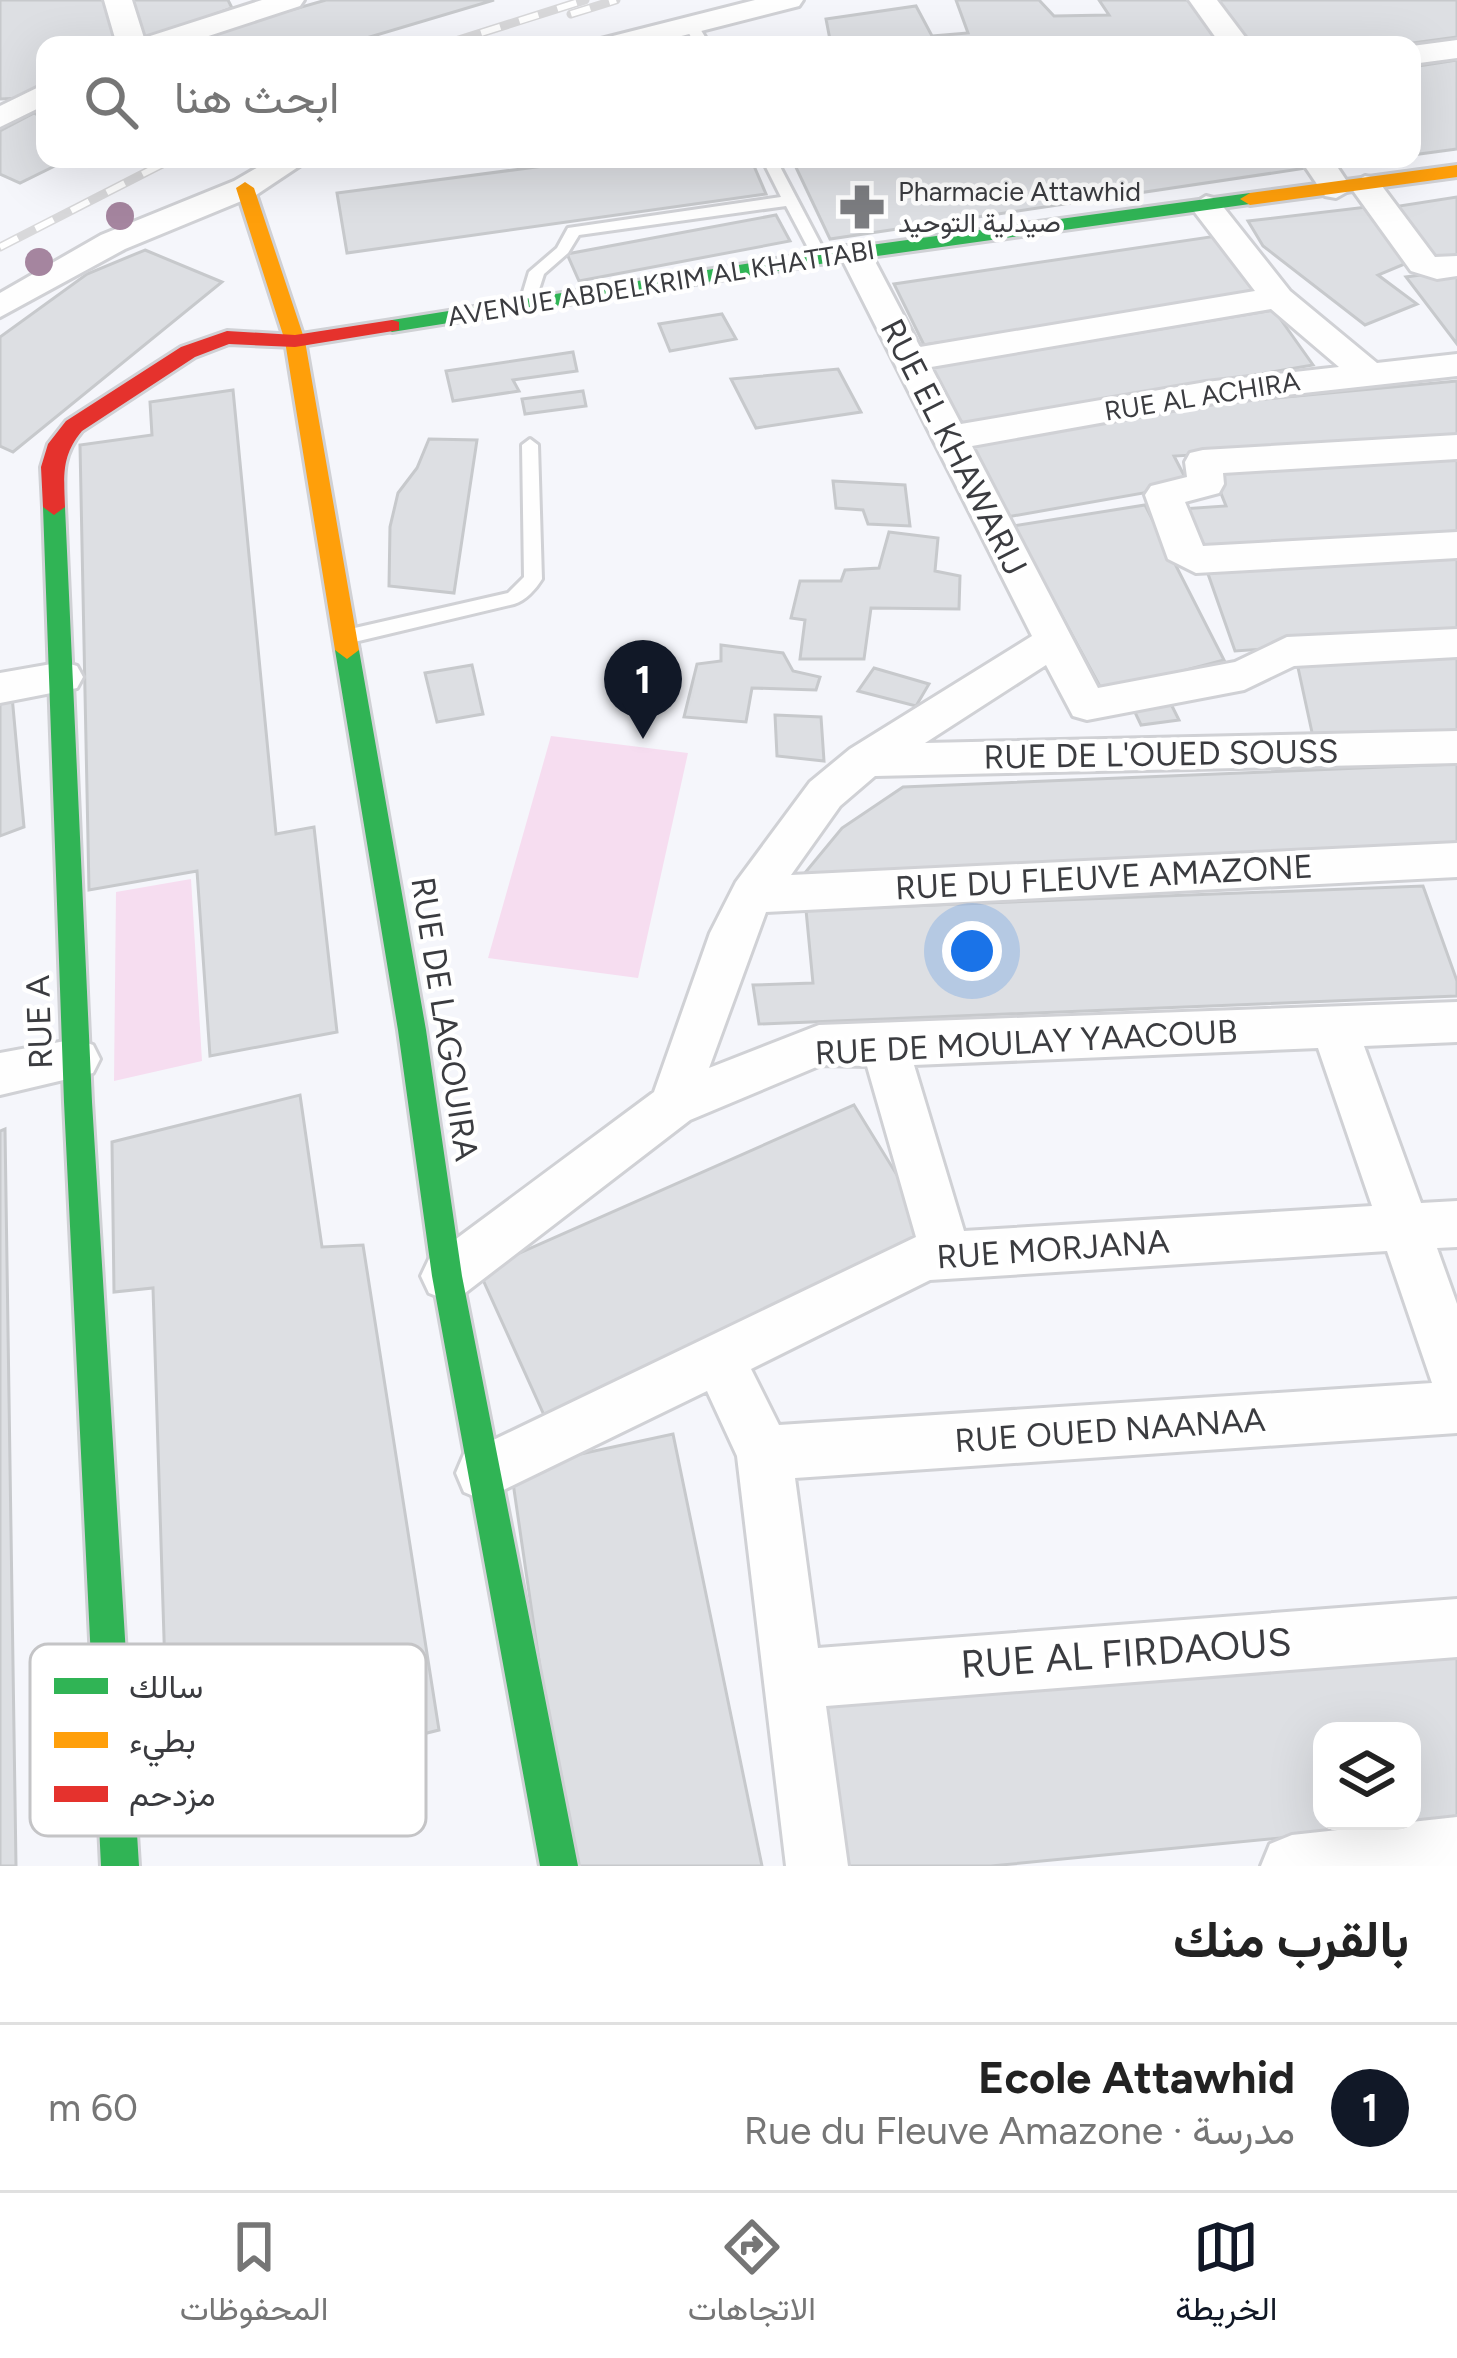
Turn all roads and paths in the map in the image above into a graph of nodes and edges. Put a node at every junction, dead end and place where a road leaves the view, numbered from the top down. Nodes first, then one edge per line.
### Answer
1 (118, 0) edge
2 (290, 0) edge
3 (789, 0) edge
4 (1203, 0) edge
5 (249, 6) edge
6 (696, 34) edge
7 (129, 36) edge
8 (174, 36) edge
9 (1229, 36) edge
10 (1457, 49) edge
11 (1421, 54) edge
12 (36, 98) edge
13 (0, 118) edge
14 (279, 168) edge
15 (773, 168) edge
16 (1327, 168) edge
17 (1457, 171) edge
18 (1351, 187) junction
19 (245, 188) junction
20 (788, 201) junction
21 (1206, 206) junction
22 (837, 255) junction
23 (1457, 266) edge
24 (1278, 298) junction
25 (527, 302) junction
26 (0, 307) edge
27 (295, 341) junction
28 (908, 360) junction
29 (1457, 365) edge
30 (1366, 372) junction
31 (948, 438) junction
32 (530, 445) dead end
33 (1457, 447) edge
34 (1457, 545) edge
35 (345, 637) junction
36 (1054, 641) junction
37 (1457, 643) edge
38 (63, 677) junction
39 (1224, 679) junction
40 (0, 688) edge
41 (1087, 705) junction
42 (1457, 747) edge
43 (1253, 753) junction
44 (1113, 756) junction
45 (865, 760) junction
46 (1457, 860) edge
47 (752, 895) junction
48 (1457, 1022) edge
49 (1334, 1027) junction
50 (885, 1046) junction
51 (76, 1059) junction
52 (0, 1074) edge
53 (674, 1105) junction
54 (1457, 1224) edge
55 (1405, 1227) junction
56 (946, 1254) junction
57 (447, 1276) junction
58 (718, 1358) junction
59 (1457, 1378) edge
60 (1457, 1407) edge
61 (764, 1453) junction
62 (483, 1472) junction
63 (1457, 1628) edge
64 (108, 1644) edge
65 (795, 1679) junction
66 (118, 1836) edge
67 (1457, 1848) edge
68 (120, 1866) edge
69 (559, 1866) edge
70 (817, 1866) edge
71 (1292, 1866) edge

1 - 7 street
2 - 5 street
3 - 6 street
4 - 9 street
5 - 8 street
10 - 11 street
12 - 13 street
14 - 19 street
15 - 20 lane
16 - 18 street
17 - 18 street, AVENUE ABDELKRIM AL KHATTABI
18 - 21 street, AVENUE ABDELKRIM AL KHATTABI
18 - 23 street
19 - 26 street
19 - 27 street, RUE DE LAGOUIRA
20 - 22 lane
20 - 25 lane
21 - 22 street, AVENUE ABDELKRIM AL KHATTABI
21 - 24 street
22 - 25 street, AVENUE ABDELKRIM AL KHATTABI
22 - 28 street, RUE EL KHAWARIJ
24 - 28 street
24 - 30 street
25 - 27 street, AVENUE ABDELKRIM AL KHATTABI
27 - 35 street, RUE DE LAGOUIRA
27 - 38 street, RUE A
28 - 31 street, RUE EL KHAWARIJ
29 - 30 street, RUE AL ACHIRA
30 - 31 street, RUE AL ACHIRA
31 - 36 street, RUE EL KHAWARIJ
32 - 35 lane
33 - 34 street
35 - 57 street, RUE DE LAGOUIRA
36 - 41 street, RUE EL KHAWARIJ
36 - 45 street
37 - 39 street
38 - 40 street
38 - 51 street, RUE A
39 - 41 street
39 - 43 street
41 - 44 street, RUE EL KHAWARIJ
42 - 43 street, RUE DE L'OUED SOUSS
43 - 44 street, RUE DE L'OUED SOUSS
44 - 45 street, RUE DE L'OUED SOUSS
45 - 47 street
46 - 47 street, RUE DU FLEUVE AMAZONE
47 - 53 street
48 - 49 street, RUE DE MOULAY YAACOUB
49 - 50 street, RUE DE MOULAY YAACOUB
49 - 55 street
50 - 53 street, RUE DE MOULAY YAACOUB
50 - 56 street
51 - 52 street
51 - 64 street, RUE A
53 - 57 street, RUE DE MOULAY YAACOUB
54 - 55 street, RUE MORJANA
55 - 56 street, RUE MORJANA
55 - 59 street
56 - 58 street, RUE MORJANA
57 - 62 street, RUE DE LAGOUIRA
58 - 61 street
58 - 62 street, RUE MORJANA
60 - 61 street, RUE OUED NAANAA
61 - 65 street
62 - 69 street, RUE DE LAGOUIRA
63 - 65 street, RUE AL FIRDAOUS
65 - 70 street
66 - 68 street, RUE A
67 - 71 street

